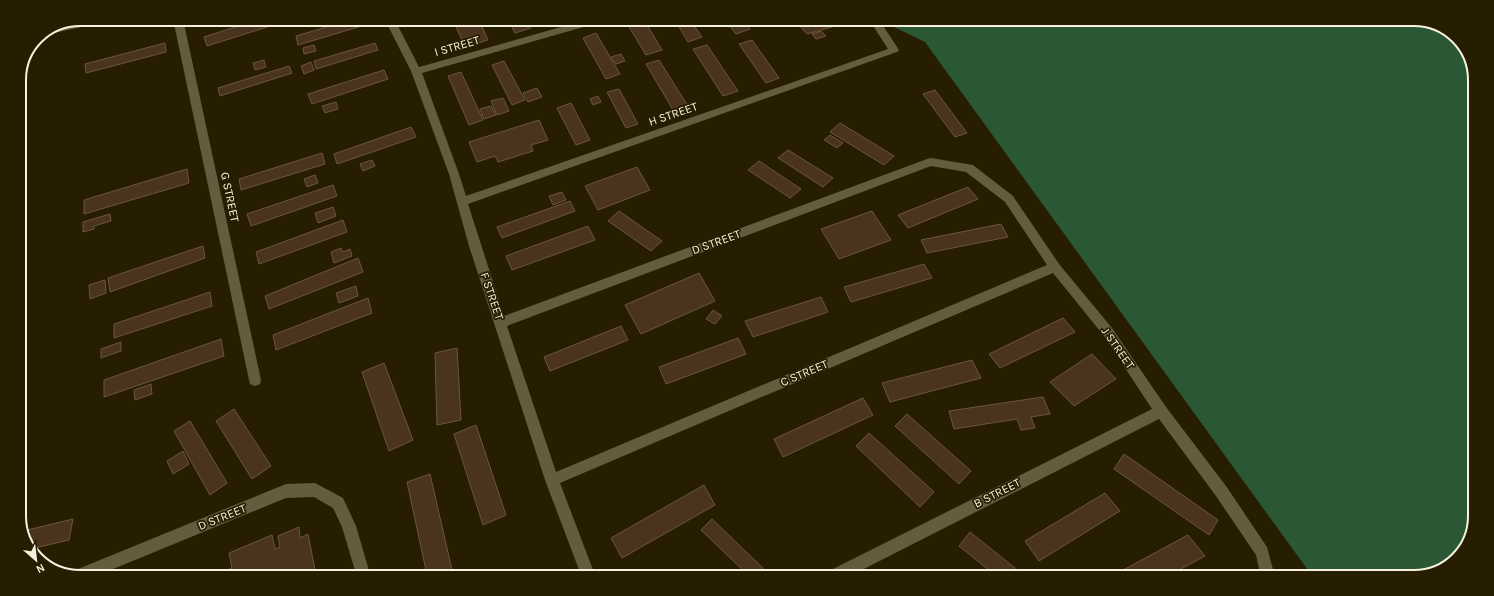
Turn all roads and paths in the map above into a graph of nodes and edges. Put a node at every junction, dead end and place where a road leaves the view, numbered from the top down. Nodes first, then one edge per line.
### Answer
1 (179, 26) edge
2 (393, 26) edge
3 (577, 26) edge
4 (878, 26) edge
5 (416, 71) junction
6 (931, 162) joint
7 (461, 202) junction
8 (1055, 267) junction
9 (501, 323) junction
10 (255, 380) dead end
11 (1161, 412) junction
12 (552, 480) junction
13 (92, 570) edge
14 (362, 570) edge
15 (586, 570) edge
16 (846, 570) edge
17 (1266, 570) edge

1 - 10 street, G STREET
2 - 5 street, F STREET
3 - 5 street, I STREET
4 - 7 street, H STREET
5 - 7 street, F STREET
6 - 8 street, J STREET
6 - 9 street, D STREET
7 - 9 street, F STREET
8 - 11 street, J STREET
8 - 12 street, C STREET
9 - 12 street, F STREET
11 - 16 street, B STREET
11 - 17 street, J STREET
12 - 15 street, F STREET
13 - 14 street, D STREET

